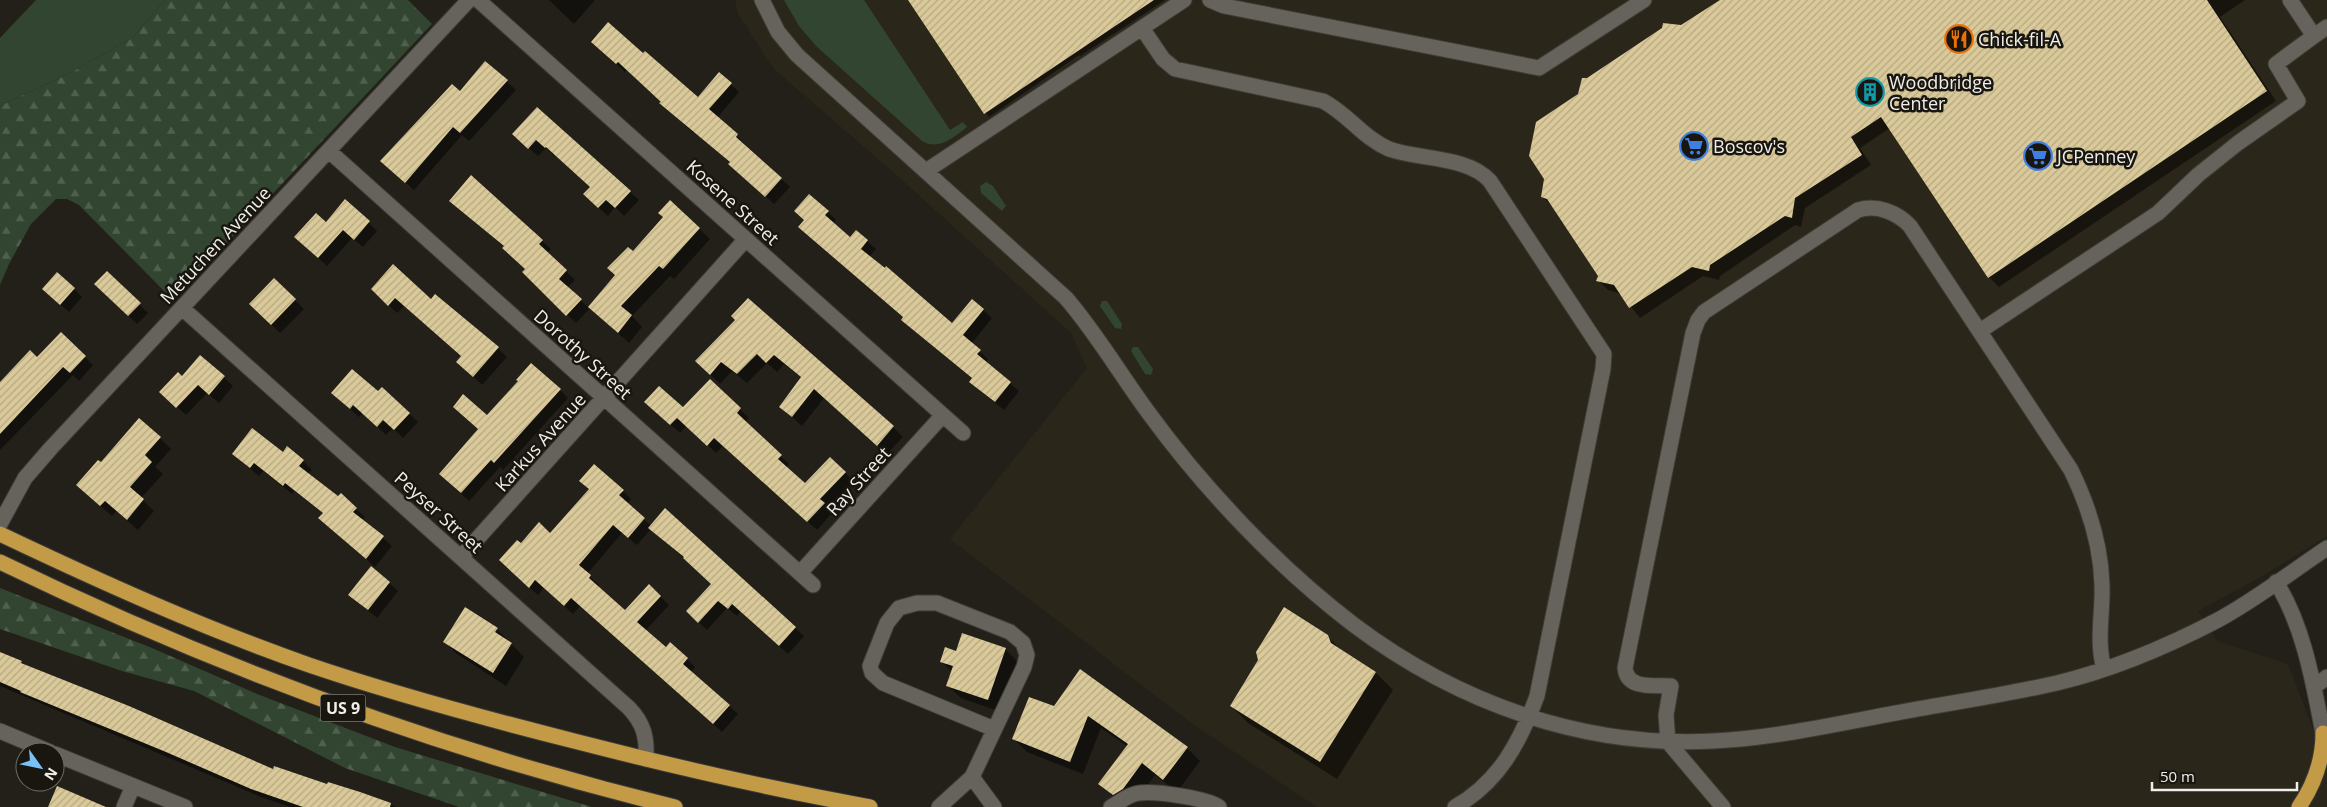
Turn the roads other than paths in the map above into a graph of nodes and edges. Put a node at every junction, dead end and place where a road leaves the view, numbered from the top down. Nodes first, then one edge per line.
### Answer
1 (470, 0) edge
2 (478, 0) edge
3 (762, 0) edge
4 (1184, 0) edge
5 (1210, 0) edge
6 (1644, 0) edge
7 (2290, 0) edge
8 (2327, 27) edge
9 (1142, 28) junction
10 (2314, 36) junction
11 (329, 151) junction
12 (926, 171) junction
13 (746, 239) junction
14 (182, 308) junction
15 (1980, 331) junction
16 (604, 398) junction
17 (943, 415) junction
18 (963, 433) dead end
19 (0, 524) edge
20 (0, 534) edge
21 (2327, 548) edge
22 (461, 557) junction
23 (0, 562) edge
24 (800, 573) junction
25 (2276, 582) junction
26 (813, 585) dead end
27 (2104, 669) junction
28 (2327, 677) edge
29 (2314, 687) junction
30 (1528, 717) junction
31 (994, 729) junction
32 (0, 731) edge
33 (2325, 739) edge
34 (26, 742) edge
35 (1668, 742) junction
36 (65, 758) edge
37 (646, 759) junction
38 (972, 777) junction
39 (134, 786) junction
40 (124, 807) edge
41 (185, 807) edge
42 (675, 807) edge
43 (870, 807) edge
44 (939, 807) edge
45 (994, 807) edge
46 (1111, 807) edge
47 (1219, 807) edge
48 (1456, 807) edge
49 (1723, 807) edge
50 (2299, 807) edge

1 - 11 street, Metuchen Avenue
2 - 13 street, Kosene Street
3 - 12 street
4 - 9 street
5 - 6 street
7 - 10 street
8 - 10 street
9 - 12 street
9 - 30 street
10 - 15 street
11 - 14 street, Metuchen Avenue
11 - 16 street, Dorothy Street
12 - 30 street
13 - 16 street, Karkus Avenue
13 - 17 street, Kosene Street
14 - 19 street, Metuchen Avenue
14 - 22 street, Peyser Street
15 - 27 street
15 - 35 street
16 - 22 street, Karkus Avenue
16 - 24 street, Dorothy Street
17 - 18 street, Kosene Street
17 - 24 street, Ray Street
20 - 37 highway, US 9
21 - 25 street
22 - 37 street, Peyser Street
23 - 42 highway, US 9
24 - 26 street, Dorothy Street
25 - 27 street
25 - 29 street
27 - 35 street
28 - 29 street
29 - 33 street
30 - 35 street
30 - 48 street
31 - 31 street
31 - 38 street
32 - 34 street
33 - 50 highway
35 - 49 street
36 - 39 street
37 - 43 highway, US 9
38 - 44 street
38 - 45 street
39 - 40 street
39 - 41 street
46 - 47 street

